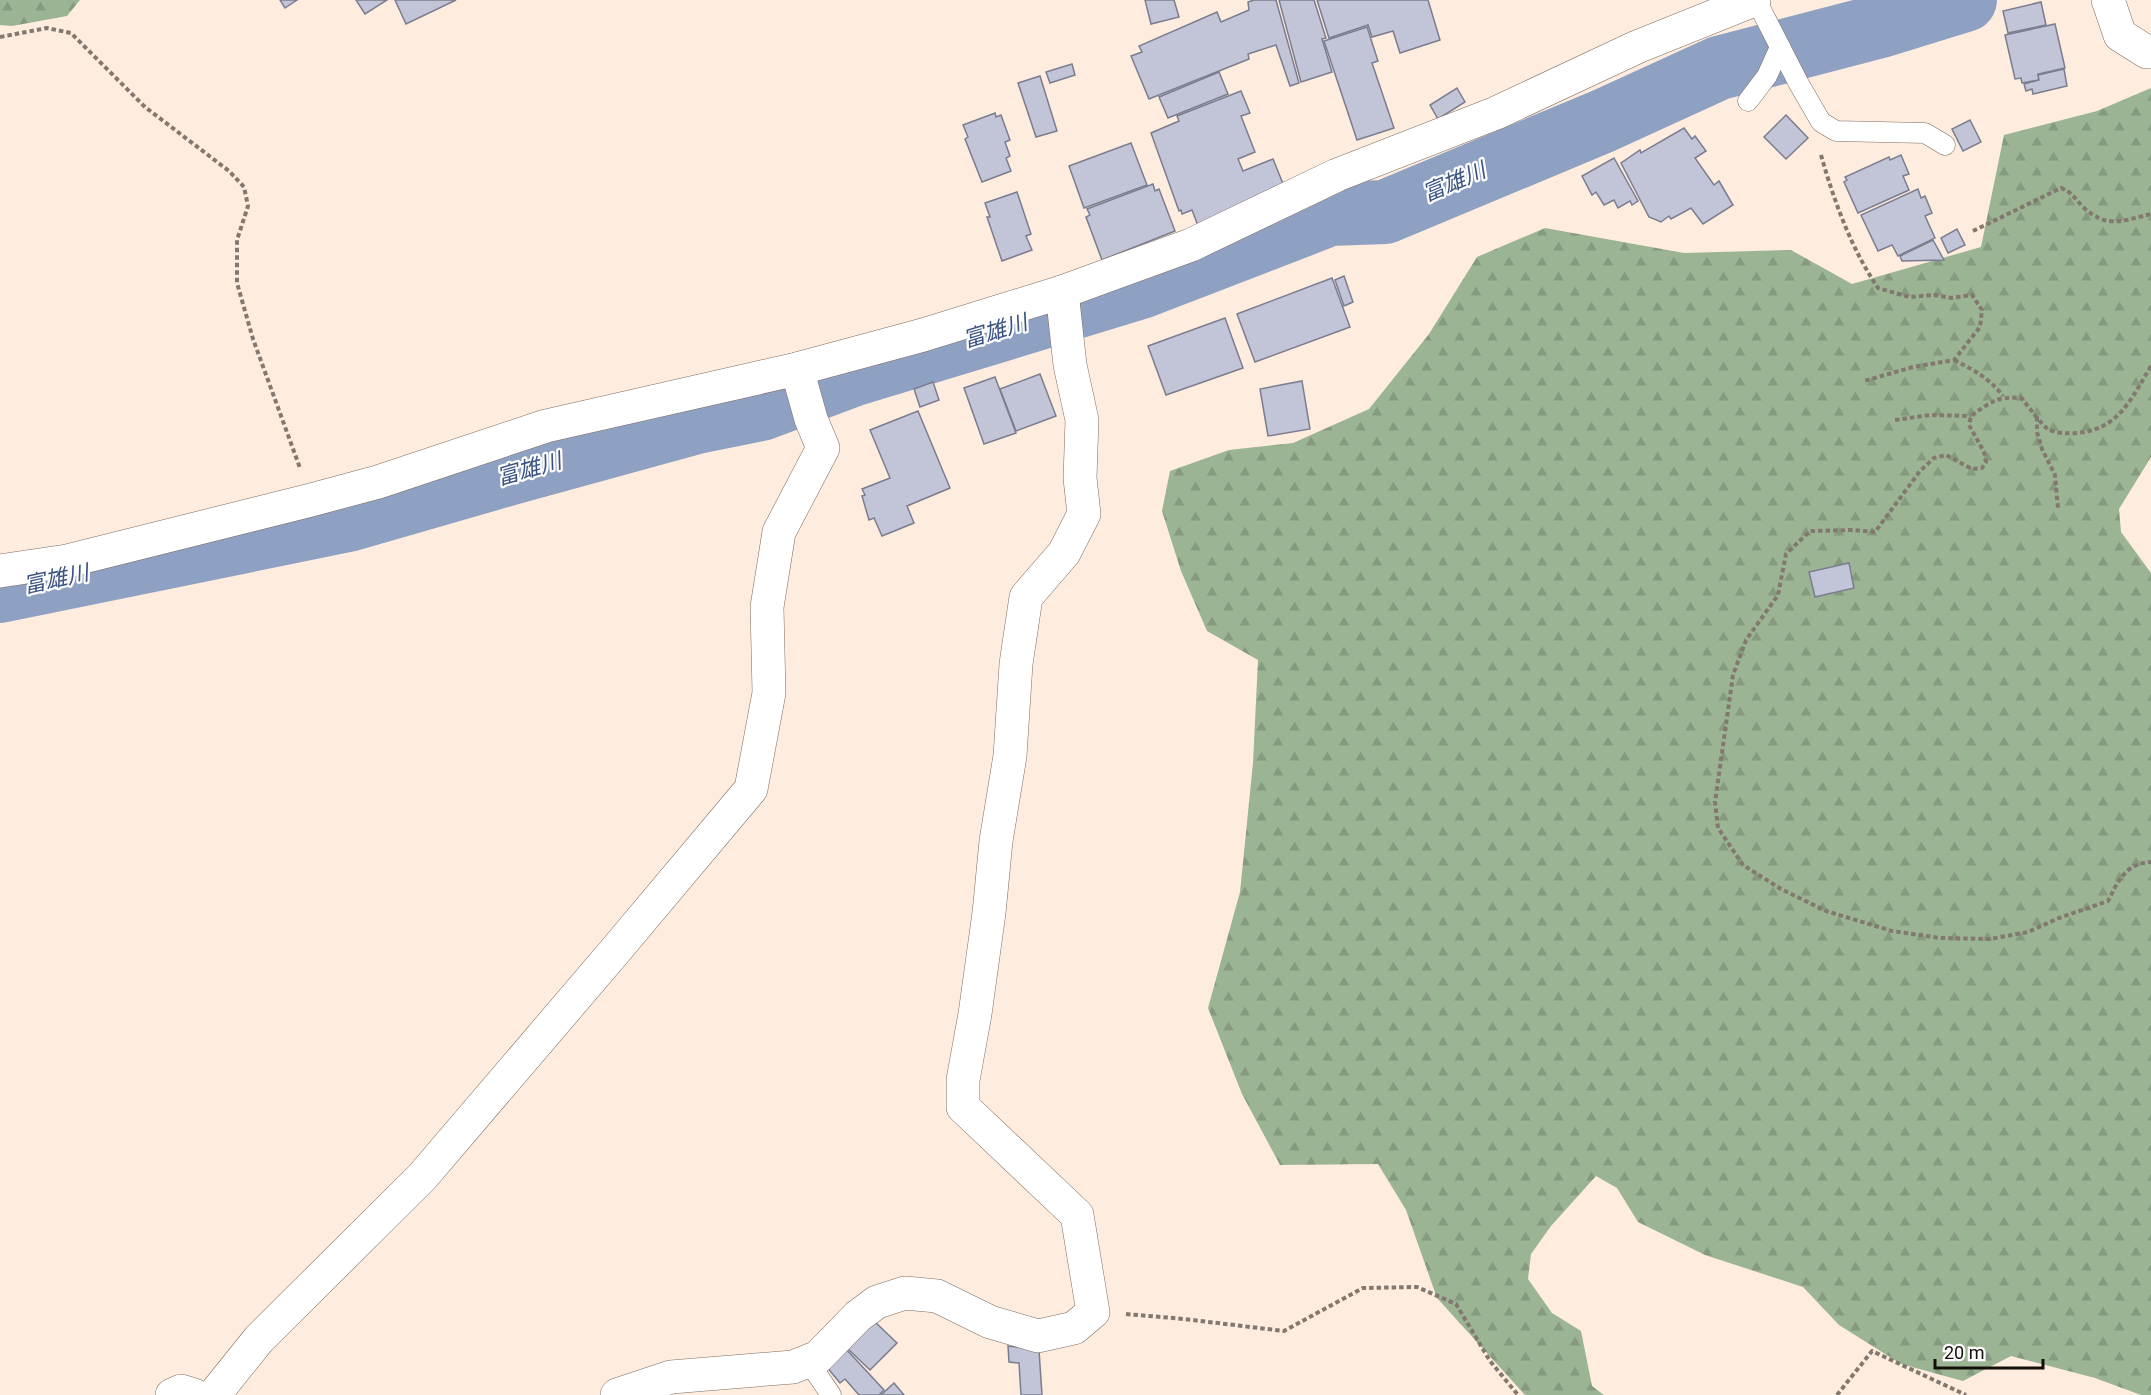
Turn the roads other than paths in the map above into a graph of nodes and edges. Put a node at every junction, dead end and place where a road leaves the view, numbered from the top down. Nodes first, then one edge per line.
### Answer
1 (2108, 0) edge
2 (1747, 1) edge
3 (1780, 47) junction
4 (2151, 52) edge
5 (1748, 101) dead end
6 (1945, 145) dead end
7 (1062, 292) junction
8 (799, 376) junction
9 (0, 571) edge
10 (808, 1360) junction
11 (172, 1395) edge
12 (194, 1395) edge
13 (214, 1395) edge
14 (617, 1395) edge
15 (831, 1395) edge

1 - 4 street
2 - 3 lane
2 - 7 street
3 - 5 lane
3 - 6 lane
7 - 8 street
7 - 10 street
8 - 9 street
8 - 13 street
10 - 14 street
10 - 15 lane
11 - 12 street

